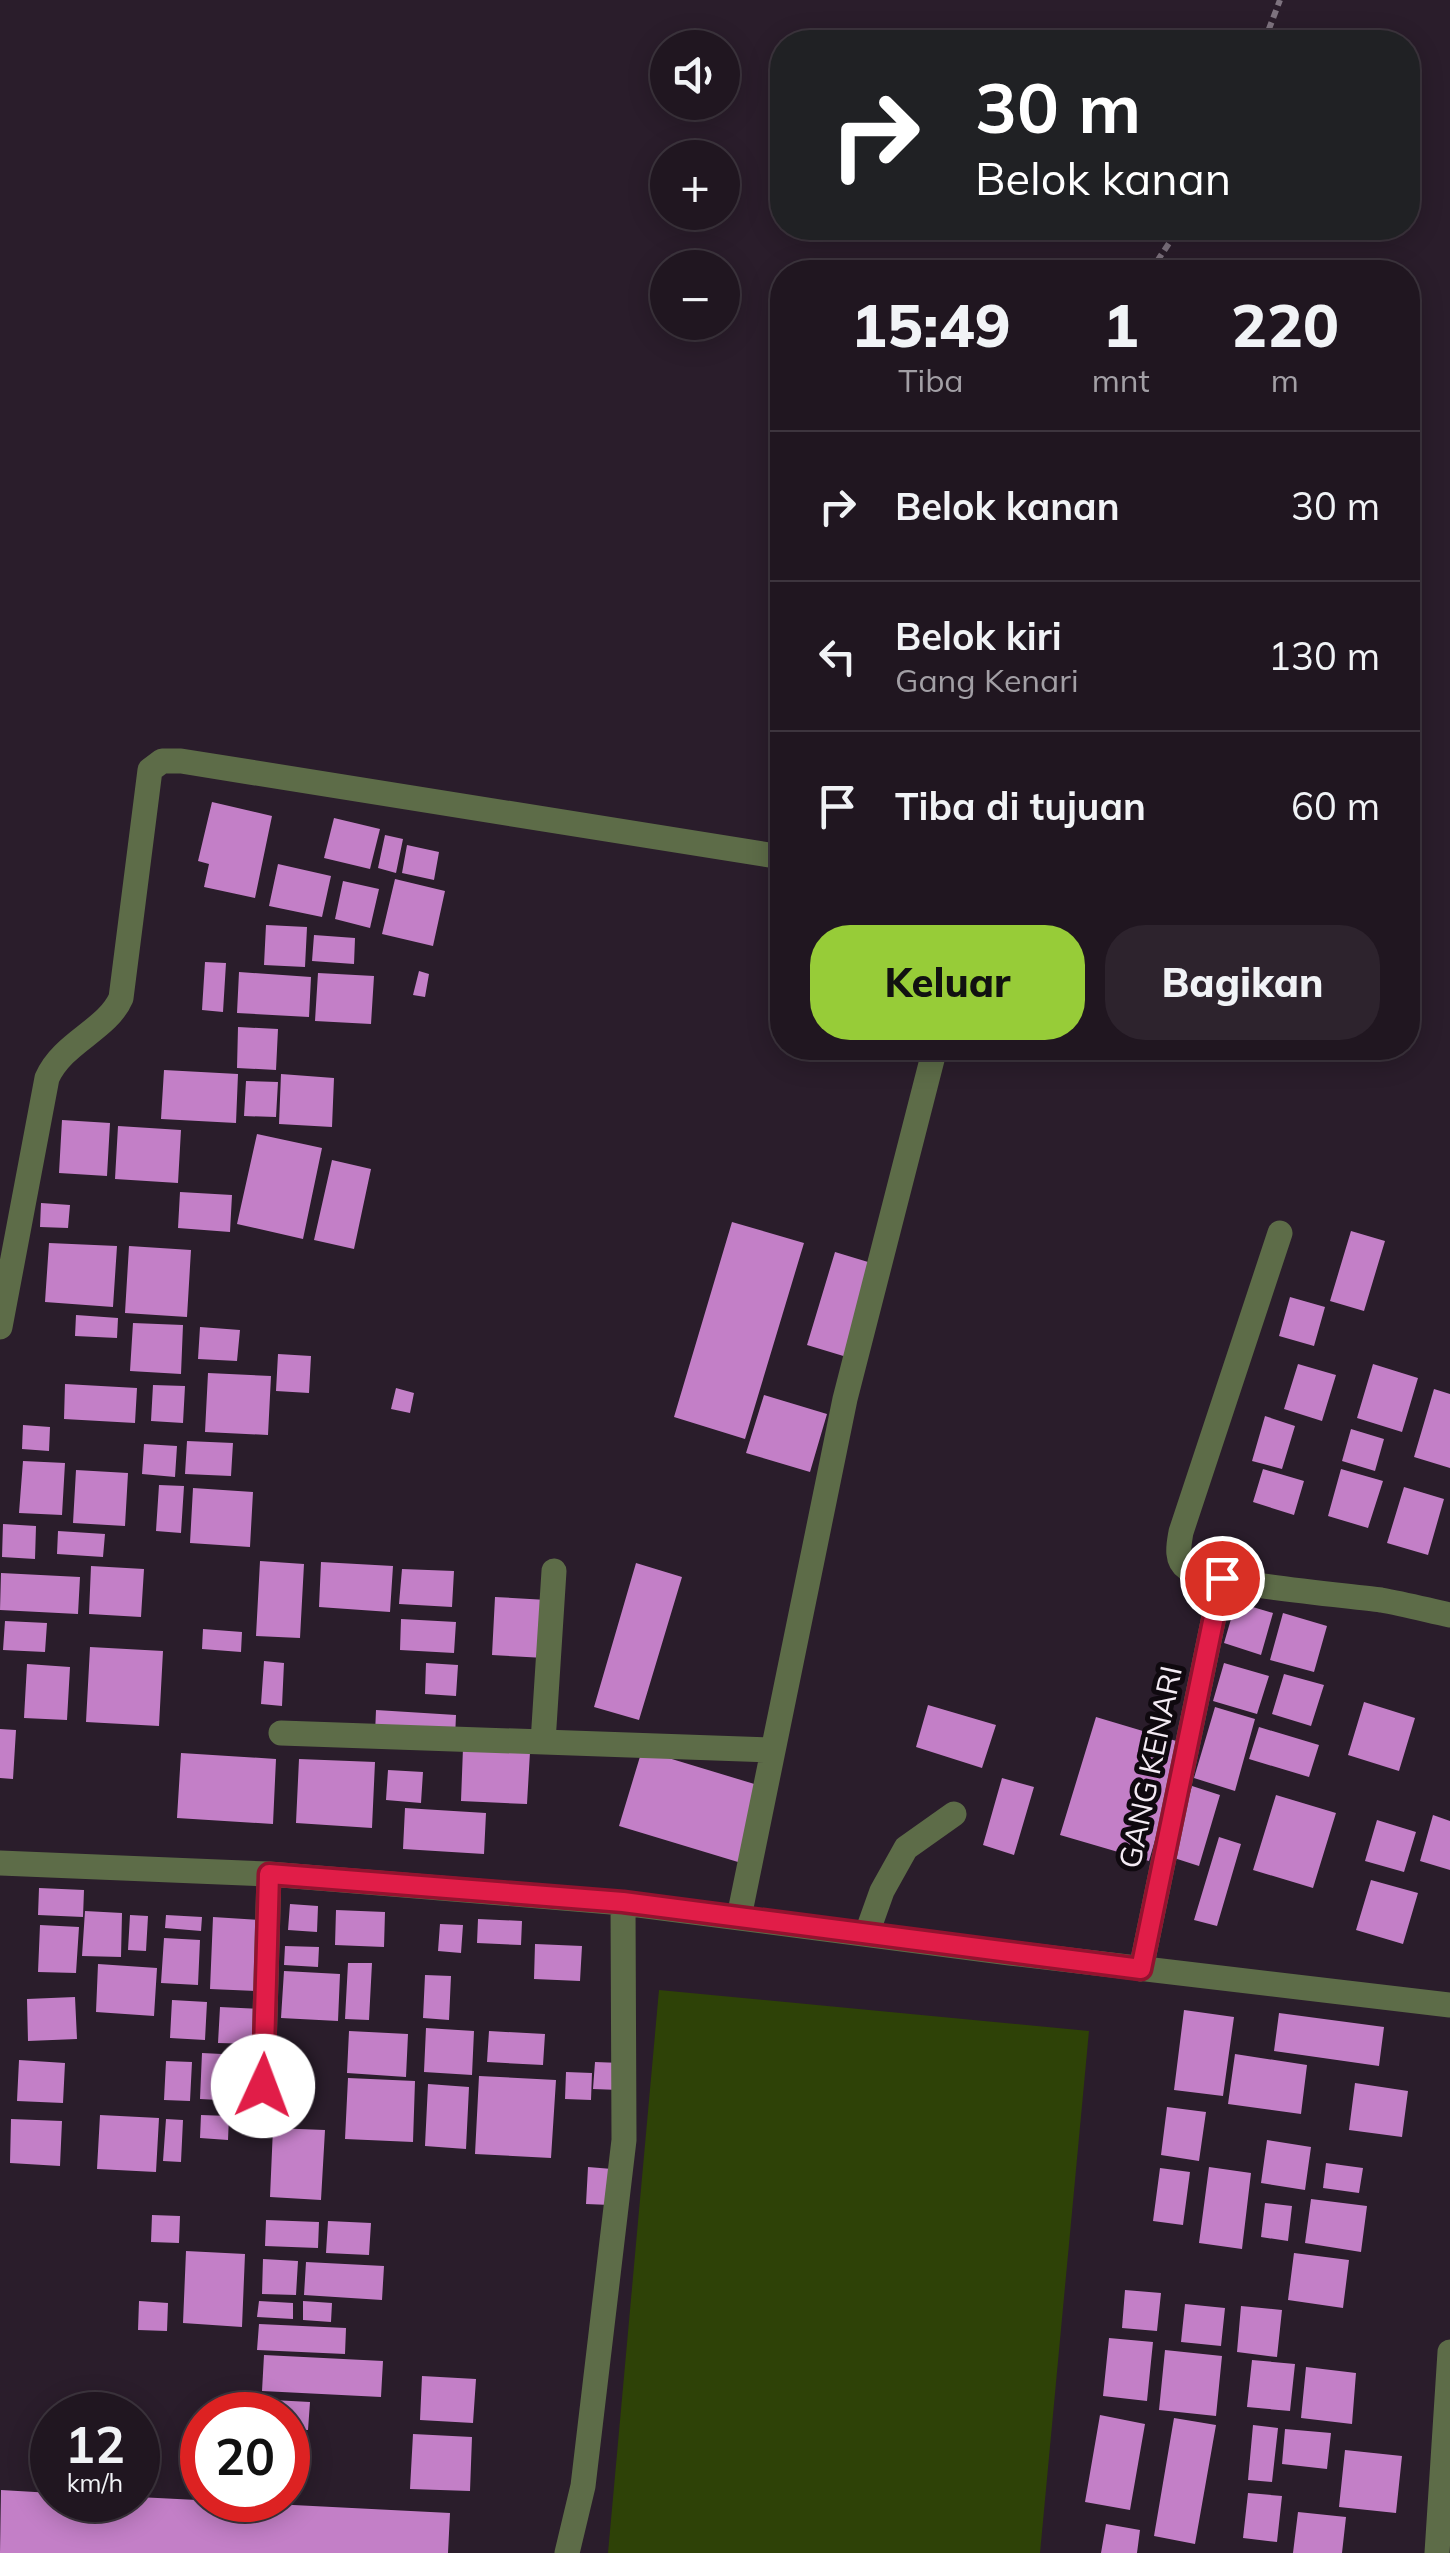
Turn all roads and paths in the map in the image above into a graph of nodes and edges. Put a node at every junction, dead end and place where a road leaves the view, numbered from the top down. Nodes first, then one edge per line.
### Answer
1 (1280, 0) edge
2 (1269, 30) edge
3 (770, 855) edge
4 (932, 1060) edge
5 (1280, 1233) dead end
6 (0, 1327) edge
7 (554, 1571) dead end
8 (1222, 1578) junction
9 (1450, 1615) edge
10 (281, 1733) dead end
11 (543, 1742) junction
12 (773, 1750) junction
13 (954, 1814) dead end
14 (0, 1863) edge
15 (269, 1874) junction
16 (623, 1902) junction
17 (739, 1917) junction
18 (867, 1933) junction
19 (1141, 1969) junction
20 (1450, 2005) edge
21 (262, 2121) dead end
22 (1450, 2352) edge
23 (568, 2553) edge
24 (1436, 2553) edge

1 - 2 path
3 - 6 street
4 - 12 street
5 - 8 street
7 - 11 street
8 - 9 street
8 - 19 street, GANG KENARI
10 - 11 street
11 - 12 street
12 - 17 street
13 - 18 street
14 - 15 street
15 - 16 street
15 - 21 street
16 - 17 street
16 - 23 street
17 - 18 street
18 - 19 street
19 - 20 street
22 - 24 street

